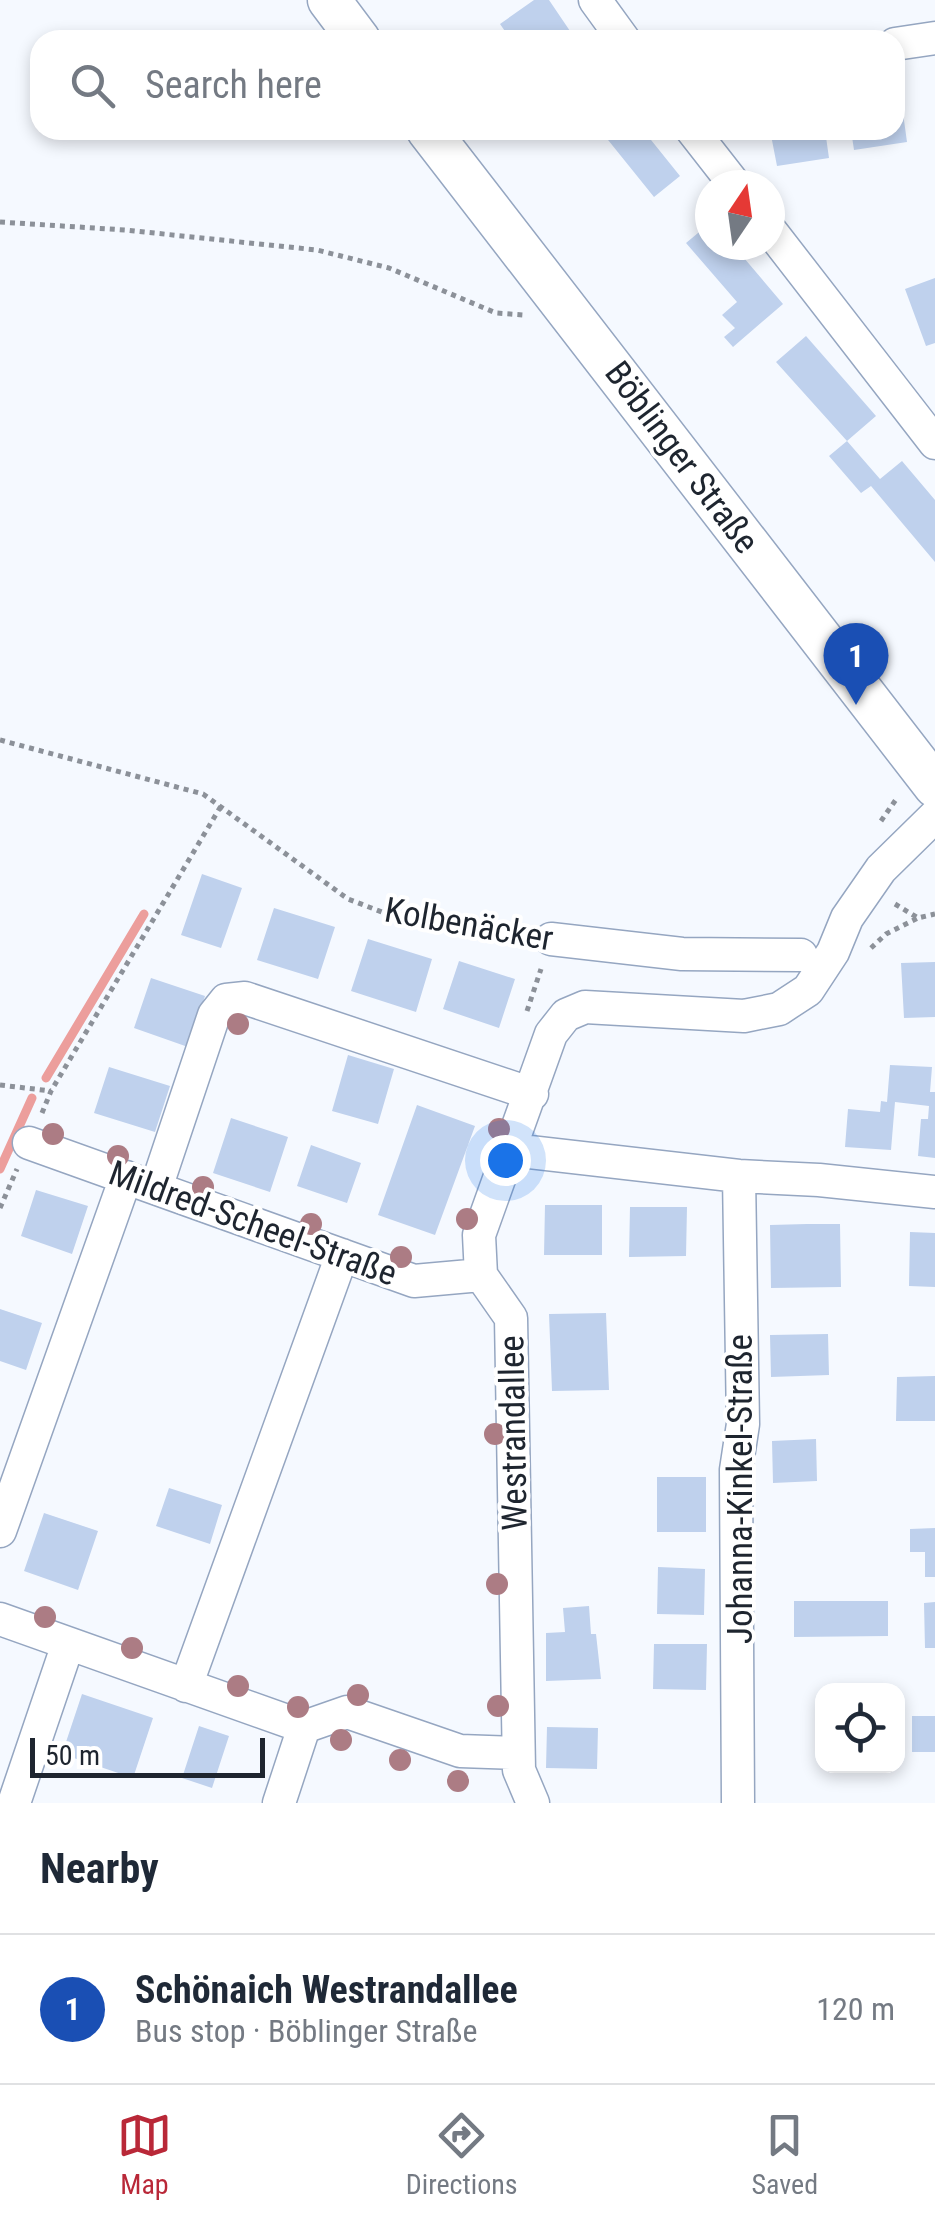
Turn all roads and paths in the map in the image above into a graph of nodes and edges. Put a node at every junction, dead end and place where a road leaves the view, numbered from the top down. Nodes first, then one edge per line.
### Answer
1 (329, 0) edge
2 (595, 0) edge
3 (352, 30) edge
4 (617, 30) edge
5 (935, 38) edge
6 (905, 42) edge
7 (436, 140) edge
8 (700, 140) edge
9 (723, 170) edge
10 (0, 222) edge
11 (785, 248) edge
12 (567, 307) junction
13 (930, 427) edge
14 (0, 740) edge
15 (935, 786) edge
16 (221, 806) junction
17 (935, 816) edge
18 (918, 918) dead end
19 (551, 939) joint
20 (817, 954) junction
21 (0, 1085) edge
22 (532, 1094) junction
23 (29, 1143) dead end
24 (512, 1150) junction
25 (739, 1176) junction
26 (141, 1183) junction
27 (935, 1192) edge
28 (342, 1255) junction
29 (481, 1275) junction
30 (0, 1531) edge
31 (0, 1619) edge
32 (68, 1644) junction
33 (186, 1686) junction
34 (304, 1727) junction
35 (518, 1753) junction
36 (14, 1803) edge
37 (279, 1803) edge
38 (533, 1803) edge
39 (738, 1803) edge

1 - 3 main road
2 - 4 street
5 - 6 street
7 - 12 main road, Böblinger Straße
8 - 9 street
10 - 12 path
11 - 13 street
12 - 15 main road, Böblinger Straße
14 - 16 path, Kolbenäcker
16 - 19 path, Kolbenäcker
16 - 21 path
17 - 20 street
18 - 20 path
19 - 20 street, Kolbenäcker
20 - 22 street
22 - 24 street
22 - 26 street
23 - 26 street, Mildred-Scheel-Straße
24 - 25 street
24 - 29 street
25 - 27 street
25 - 39 street, Johanna-Kinkel-Straße
26 - 28 street, Mildred-Scheel-Straße
26 - 30 street
28 - 29 street, Mildred-Scheel-Straße
28 - 33 street
29 - 35 street, Westrandallee
31 - 32 street
32 - 33 street
32 - 36 street
33 - 34 street
34 - 35 street
34 - 37 street
35 - 38 street, Westrandallee

